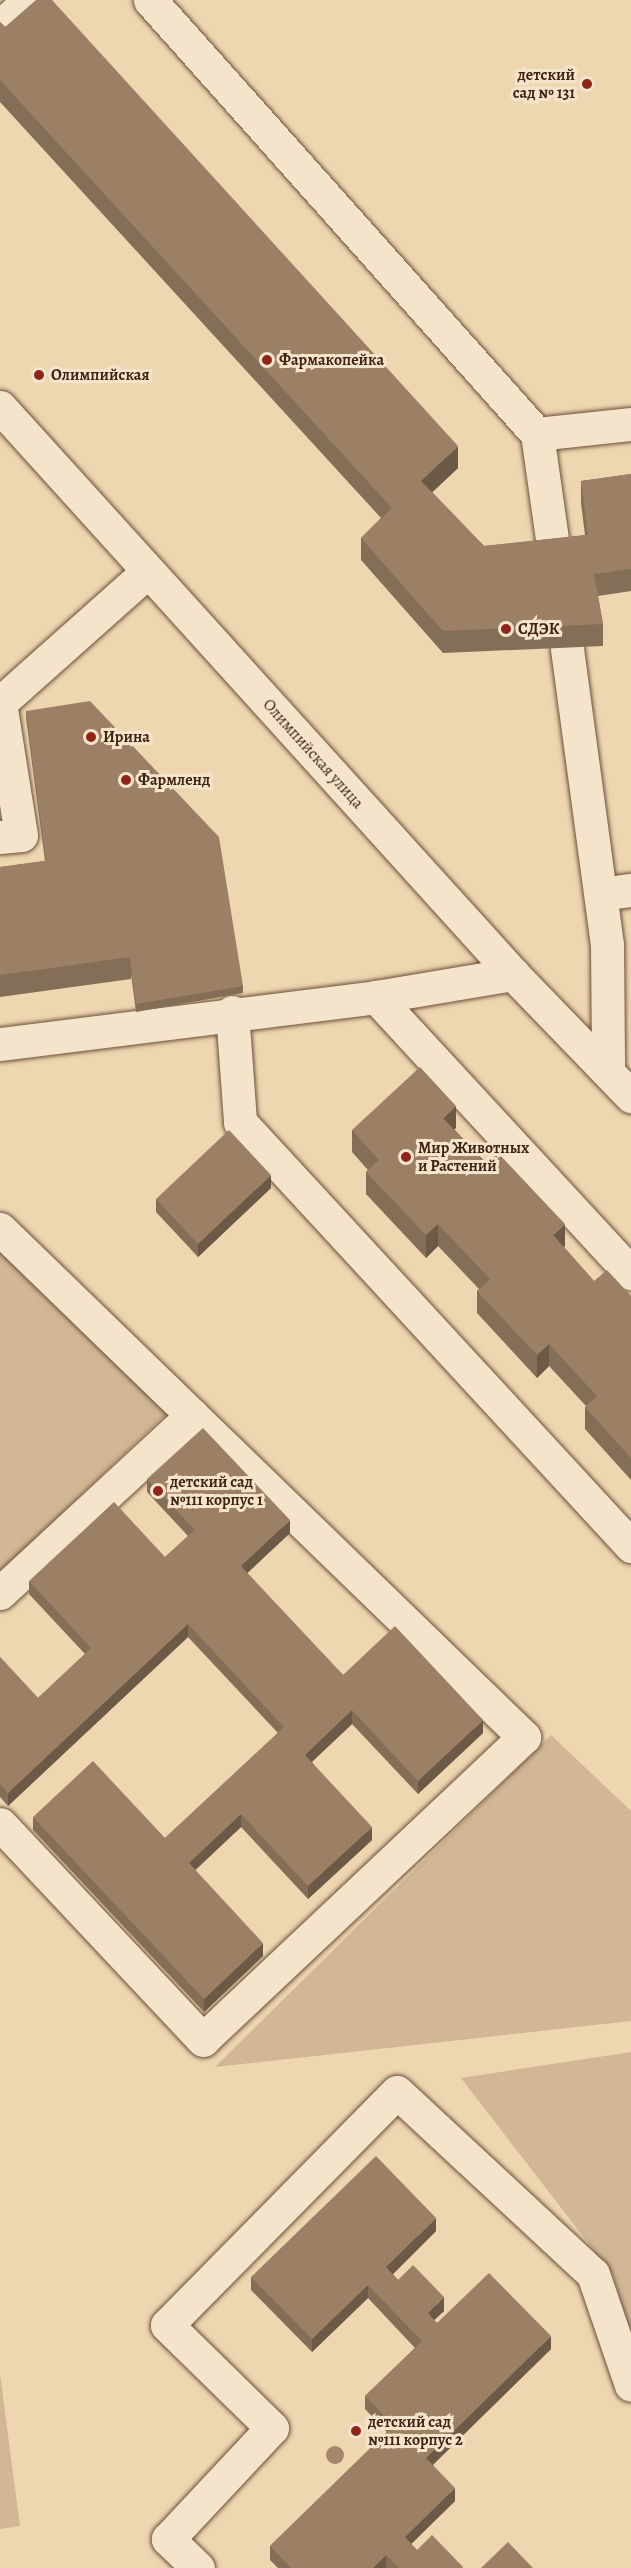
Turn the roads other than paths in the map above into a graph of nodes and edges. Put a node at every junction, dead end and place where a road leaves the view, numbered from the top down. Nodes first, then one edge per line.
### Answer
1 (29, 0) edge
2 (150, 0) edge
3 (0, 27) edge
4 (0, 407) edge
5 (631, 424) edge
6 (537, 434) junction
7 (555, 560) edge
8 (147, 572) junction
9 (567, 649) edge
10 (5, 751) edge
11 (0, 837) edge
12 (616, 892) edge
13 (513, 974) junction
14 (376, 997) junction
15 (232, 1012) junction
16 (0, 1044) edge
17 (608, 1071) junction
18 (631, 1096) edge
19 (0, 1229) edge
20 (631, 1273) edge
21 (192, 1415) junction
22 (631, 1546) edge
23 (0, 1593) edge
24 (0, 1824) edge
25 (631, 2385) edge
26 (198, 2568) edge

1 - 3 street
2 - 6 street
4 - 8 street, Олимпийская улица
5 - 6 street
6 - 7 street
8 - 10 street
8 - 13 street, Олимпийская улица
9 - 12 street
10 - 11 street
12 - 17 street
13 - 14 street
13 - 17 street, Олимпийская улица
14 - 15 street
14 - 20 street
15 - 16 street
15 - 22 street
17 - 18 street, Олимпийская улица
19 - 21 street
21 - 23 street
21 - 24 street
25 - 26 street

